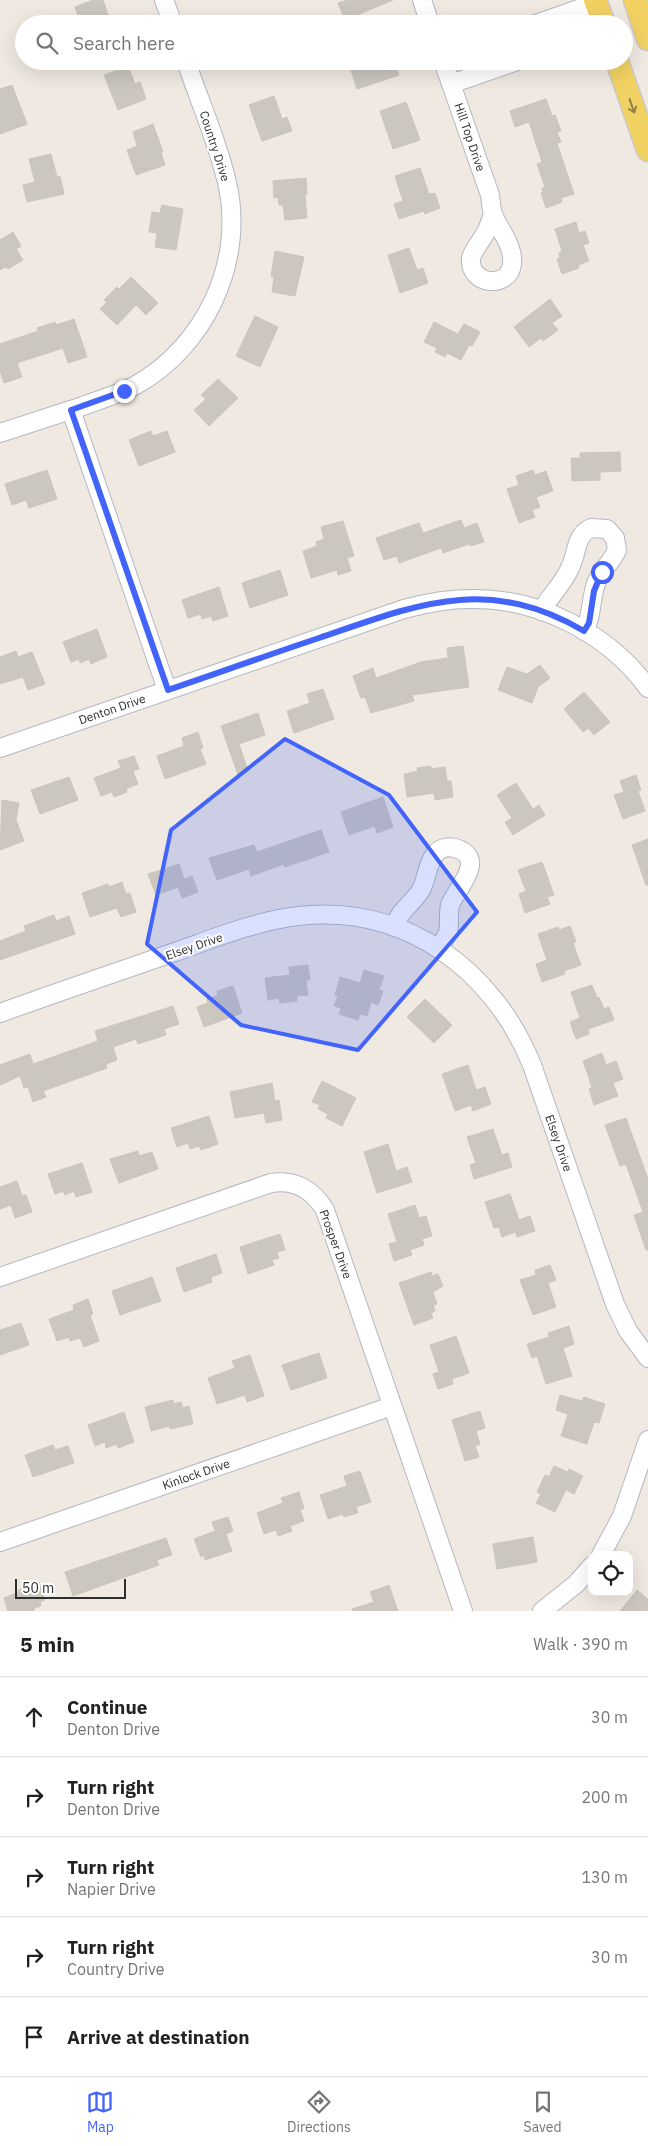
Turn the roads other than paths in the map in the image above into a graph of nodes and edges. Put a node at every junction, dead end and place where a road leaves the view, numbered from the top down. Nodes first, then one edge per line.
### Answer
1 (164, 0) edge
2 (422, 0) edge
3 (596, 1) edge
4 (641, 11) edge
5 (170, 15) edge
6 (427, 15) edge
7 (559, 15) edge
8 (601, 15) edge
9 (648, 39) edge
10 (189, 70) edge
11 (446, 70) edge
12 (491, 70) edge
13 (620, 70) edge
14 (451, 84) junction
15 (648, 150) edge
16 (493, 214) dead end
17 (71, 410) junction
18 (0, 433) edge
19 (541, 611) junction
20 (584, 631) junction
21 (648, 688) edge
22 (168, 690) junction
23 (0, 748) edge
24 (394, 927) junction
25 (439, 949) junction
26 (0, 1013) edge
27 (0, 1277) edge
28 (648, 1358) edge
29 (392, 1406) junction
30 (648, 1440) edge
31 (0, 1542) edge
32 (603, 1551) edge
33 (588, 1570) edge
34 (463, 1611) edge
35 (542, 1611) edge

1 - 5 street
2 - 6 street
3 - 7 street
3 - 8 main road
4 - 9 main road
10 - 17 street, Country Drive
11 - 14 street, Hill Top Drive
12 - 14 street
13 -> 15 main road
14 - 16 street, Hill Top Drive
17 - 18 street, Country Drive
17 - 22 street
19 - 20 street, Denton Drive
19 - 20 street
19 - 22 street, Denton Drive
20 - 21 street, Denton Drive
22 - 23 street, Denton Drive
24 - 25 street, Elsey Drive
24 - 25 street
24 - 26 street, Elsey Drive
25 - 28 street, Elsey Drive
27 - 29 street, Prosper Drive
29 - 31 street, Kinlock Drive
29 - 34 street, Prosper Drive
30 - 32 street
33 - 35 street

